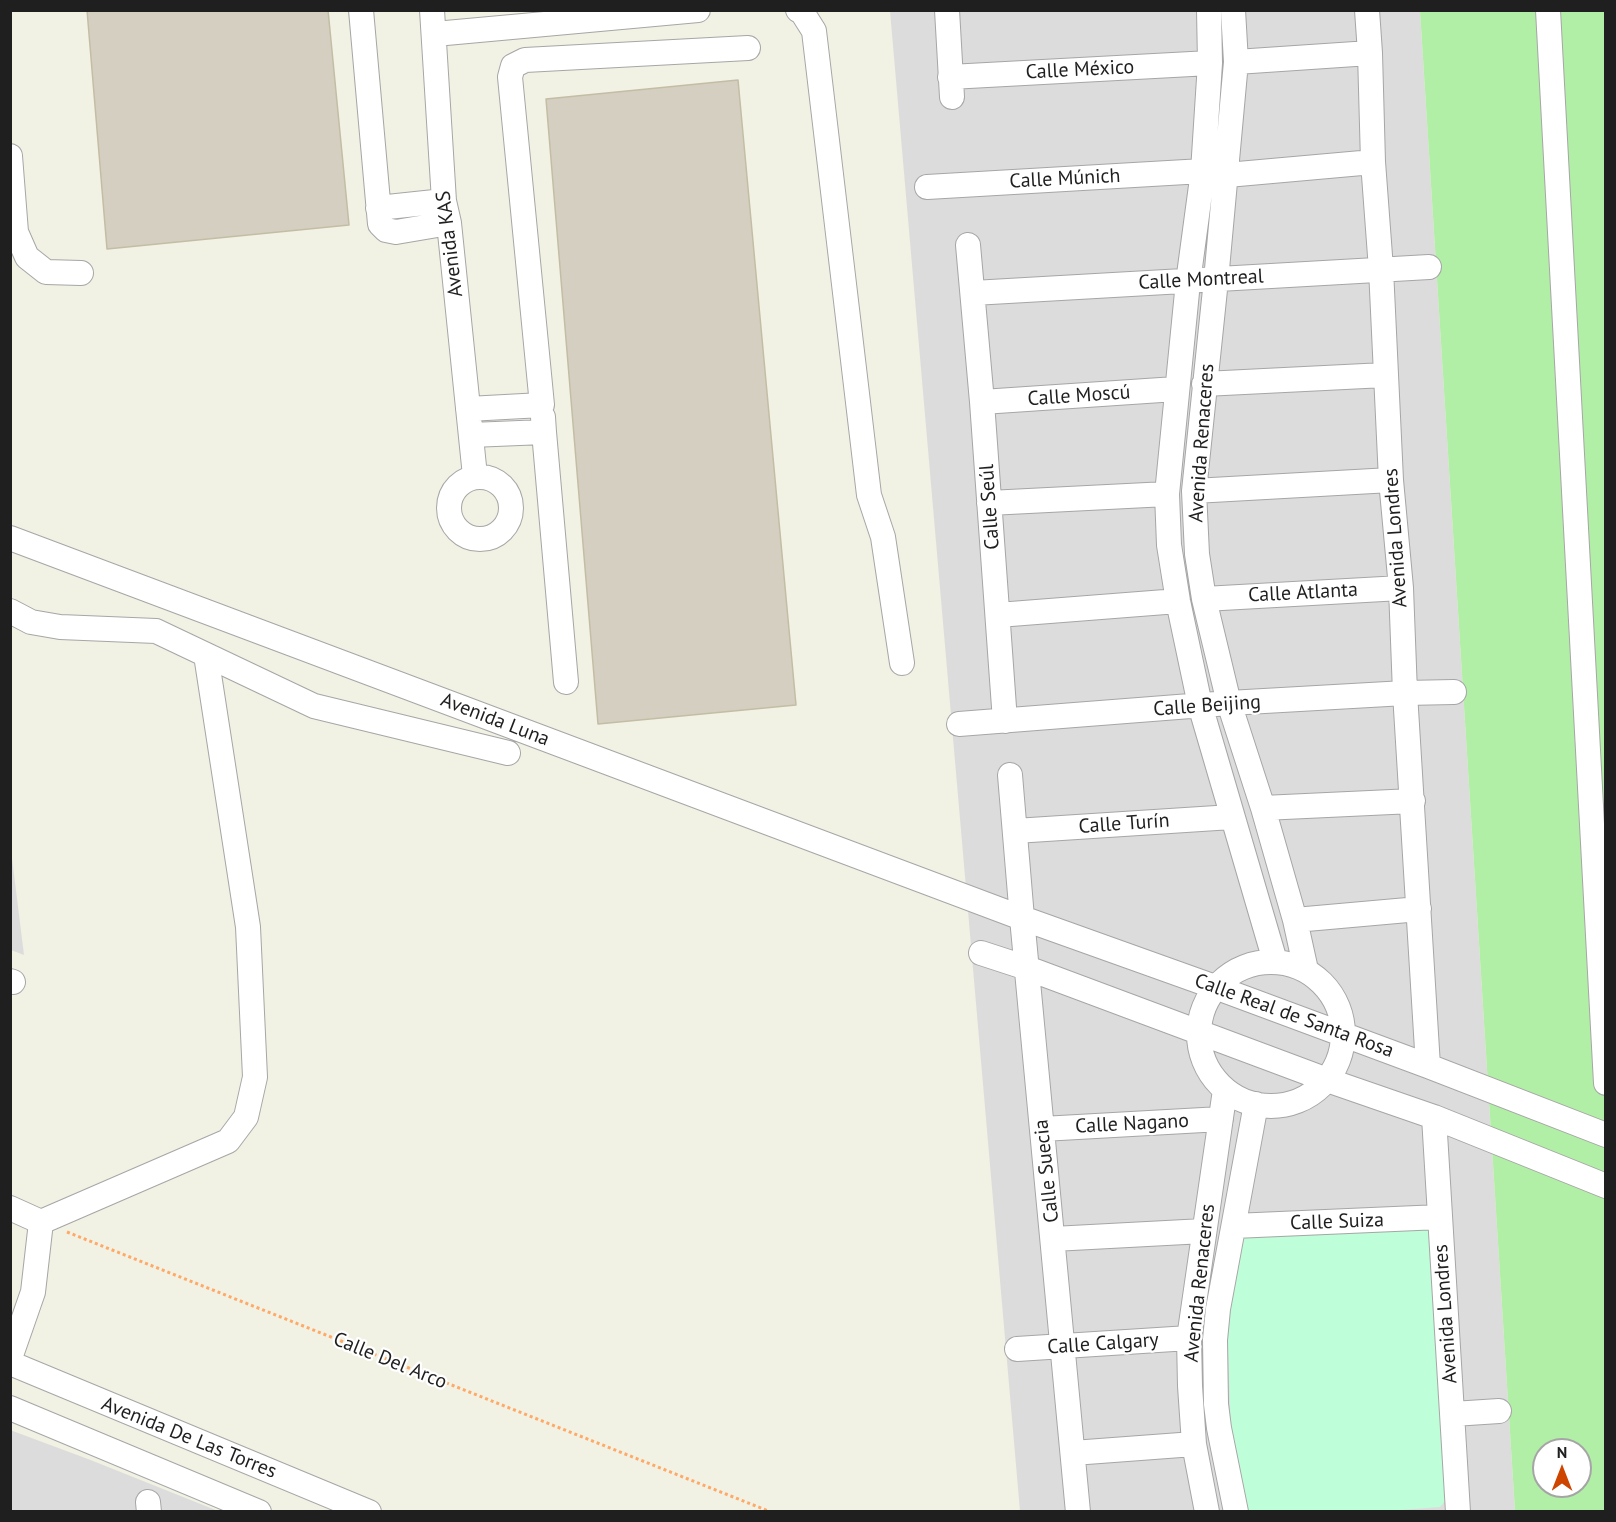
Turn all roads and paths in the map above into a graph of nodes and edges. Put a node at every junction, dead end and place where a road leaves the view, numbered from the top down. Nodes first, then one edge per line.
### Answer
1 (361, 10) edge
2 (432, 10) edge
3 (698, 10) edge
4 (798, 10) edge
5 (947, 10) edge
6 (1209, 10) edge
7 (1233, 10) edge
8 (1367, 10) edge
9 (1548, 10) edge
10 (435, 34) junction
11 (748, 48) dead end
12 (1370, 53) junction
13 (1236, 62) junction
14 (1210, 63) junction
15 (10, 156) edge
16 (1373, 162) junction
17 (1203, 171) junction
18 (1227, 175) junction
19 (927, 187) dead end
20 (446, 212) junction
21 (968, 245) dead end
22 (1429, 267) dead end
23 (1381, 270) junction
24 (81, 273) dead end
25 (1216, 280) junction
26 (1188, 282) junction
27 (973, 293) junction
28 (1385, 375) junction
29 (1204, 384) junction
30 (1176, 389) junction
31 (982, 402) junction
32 (542, 405) junction
33 (468, 409) junction
34 (544, 432) junction
35 (471, 435) junction
36 (475, 476) dead end
37 (1391, 480) junction
38 (1194, 491) junction
39 (1167, 494) junction
40 (989, 503) junction
41 (10, 538) edge
42 (1401, 588) junction
43 (1204, 598) junction
44 (1178, 601) junction
45 (10, 611) edge
46 (998, 615) junction
47 (206, 655) junction
48 (902, 663) dead end
49 (566, 682) dead end
50 (1454, 692) dead end
51 (1405, 693) junction
52 (1229, 703) junction
53 (1200, 705) junction
54 (1005, 722) junction
55 (959, 724) dead end
56 (508, 753) dead end
57 (1010, 775) dead end
58 (1413, 801) junction
59 (1263, 808) junction
60 (1232, 817) junction
61 (1016, 831) junction
62 (980, 903) joint
63 (1419, 909) junction
64 (1022, 918) junction
65 (1295, 920) junction
66 (981, 953) dead end
67 (1275, 961) junction
68 (1028, 968) junction
69 (1306, 970) junction
70 (1215, 987) junction
71 (1198, 1032) junction
72 (1344, 1036) junction
73 (1428, 1066) junction
74 (1327, 1080) junction
75 (1605, 1083) edge
76 (1225, 1090) junction
77 (1256, 1104) junction
78 (1434, 1117) junction
79 (1221, 1119) junction
80 (1042, 1129) junction
81 (1605, 1135) edge
82 (1605, 1186) edge
83 (10, 1208) edge
84 (1440, 1217) junction
85 (41, 1222) junction
86 (1234, 1226) junction
87 (1204, 1231) junction
88 (1053, 1239) junction
89 (1189, 1338) junction
90 (1061, 1346) junction
91 (1017, 1349) dead end
92 (10, 1358) edge
93 (10, 1363) edge
94 (10, 1408) edge
95 (1499, 1411) dead end
96 (1453, 1414) junction
97 (1194, 1444) junction
98 (1073, 1453) junction
99 (259, 1512) edge
100 (369, 1512) edge
101 (771, 1512) edge
102 (1078, 1512) edge
103 (1208, 1512) edge
104 (1236, 1512) edge
105 (1458, 1512) edge

1 - 20 street
2 - 10 street, Avenida KAS
3 - 10 street
4 - 48 street
5 - 14 street, Calle México
6 - 14 street, Avenida Renaceres
7 - 13 street, Avenida Renaceres
8 - 12 street, Avenida Londres
9 - 75 street
10 - 20 street, Avenida KAS
11 - 32 street
12 - 13 street
12 - 16 street, Avenida Londres
13 - 18 street, Avenida Renaceres
14 - 17 street, Avenida Renaceres
15 - 24 street
16 - 18 street
16 - 23 street, Avenida Londres
17 - 19 street, Calle Múnich
17 - 26 street, Avenida Renaceres
18 - 25 street, Avenida Renaceres
20 - 33 street, Avenida KAS
21 - 27 street, Calle Seúl
22 - 23 street, Calle Montreal
23 - 25 street, Calle Montreal
23 - 28 street, Avenida Londres
25 - 26 street, Calle Montreal
25 - 29 street, Avenida Renaceres
26 - 27 street, Calle Montreal
26 - 30 street, Avenida Renaceres
27 - 31 street, Calle Seúl
28 - 29 street
28 - 37 street, Avenida Londres
29 - 38 street, Avenida Renaceres
30 - 31 street, Calle Moscú
30 - 39 street, Avenida Renaceres
31 - 40 street, Calle Seúl
32 - 33 street
32 - 34 street
33 - 35 street, Avenida KAS
34 - 35 street
34 - 49 street
35 - 36 street, Avenida KAS
37 - 38 street
37 - 42 street, Avenida Londres
38 - 43 street, Avenida Renaceres
39 - 40 street
39 - 44 street, Avenida Renaceres
40 - 46 street, Calle Seúl
41 - 62 street, Avenida Luna
42 - 43 street, Calle Atlanta
42 - 51 street, Avenida Londres
43 - 52 street, Avenida Renaceres
44 - 46 street
44 - 53 street, Avenida Renaceres
45 - 47 street
46 - 54 street, Calle Seúl
47 - 56 street
47 - 85 street
50 - 51 street, Calle Beijing
51 - 52 street, Calle Beijing
51 - 58 street, Avenida Londres
52 - 53 street, Calle Beijing
52 - 59 street, Avenida Renaceres
53 - 54 street, Calle Beijing
53 - 60 street, Avenida Renaceres
54 - 55 street, Calle Beijing
57 - 61 street, Calle Suecia
58 - 59 street
58 - 63 street, Avenida Londres
59 - 65 street, Avenida Renaceres
60 - 61 street, Calle Turín
60 - 67 street, Avenida Renaceres
61 - 64 street, Calle Suecia
62 - 64 street, Calle Real de Santa Rosa
63 - 65 street
63 - 73 street, Avenida Londres
64 - 68 street, Calle Suecia
64 - 70 street, Calle Real de Santa Rosa
65 - 69 street, Avenida Renaceres
66 - 68 street
67 - 69 street
67 - 70 street
68 - 71 street
68 - 80 street, Calle Suecia
69 - 72 street
70 - 71 street
70 - 72 street, Calle Real de Santa Rosa
71 - 74 street
71 - 76 street
72 - 73 street, Calle Real de Santa Rosa
72 - 74 street
73 - 81 street, Calle Real de Santa Rosa
74 - 77 street
74 - 78 street
76 - 77 street
76 - 79 street, Avenida Renaceres
77 - 86 street, Avenida Renaceres
78 - 82 street
78 - 84 street, Avenida Londres
79 - 80 street, Calle Nagano
79 - 87 street, Avenida Renaceres
80 - 88 street, Calle Suecia
83 - 85 street
84 - 86 street, Calle Suiza
84 - 96 street, Avenida Londres
85 - 92 street
85 - 101 path, Calle Del Arco
86 - 104 street, Avenida Renaceres
87 - 88 street
87 - 89 street, Avenida Renaceres
88 - 90 street, Calle Suecia
89 - 90 street, Calle Calgary
89 - 97 street, Avenida Renaceres
90 - 91 street, Calle Calgary
90 - 98 street, Calle Suecia
93 - 100 street, Avenida De Las Torres
94 - 99 street, Avenida De Las Torres
95 - 96 street
96 - 105 street, Avenida Londres
97 - 98 street
97 - 103 street, Avenida Renaceres
98 - 102 street, Calle Suecia

